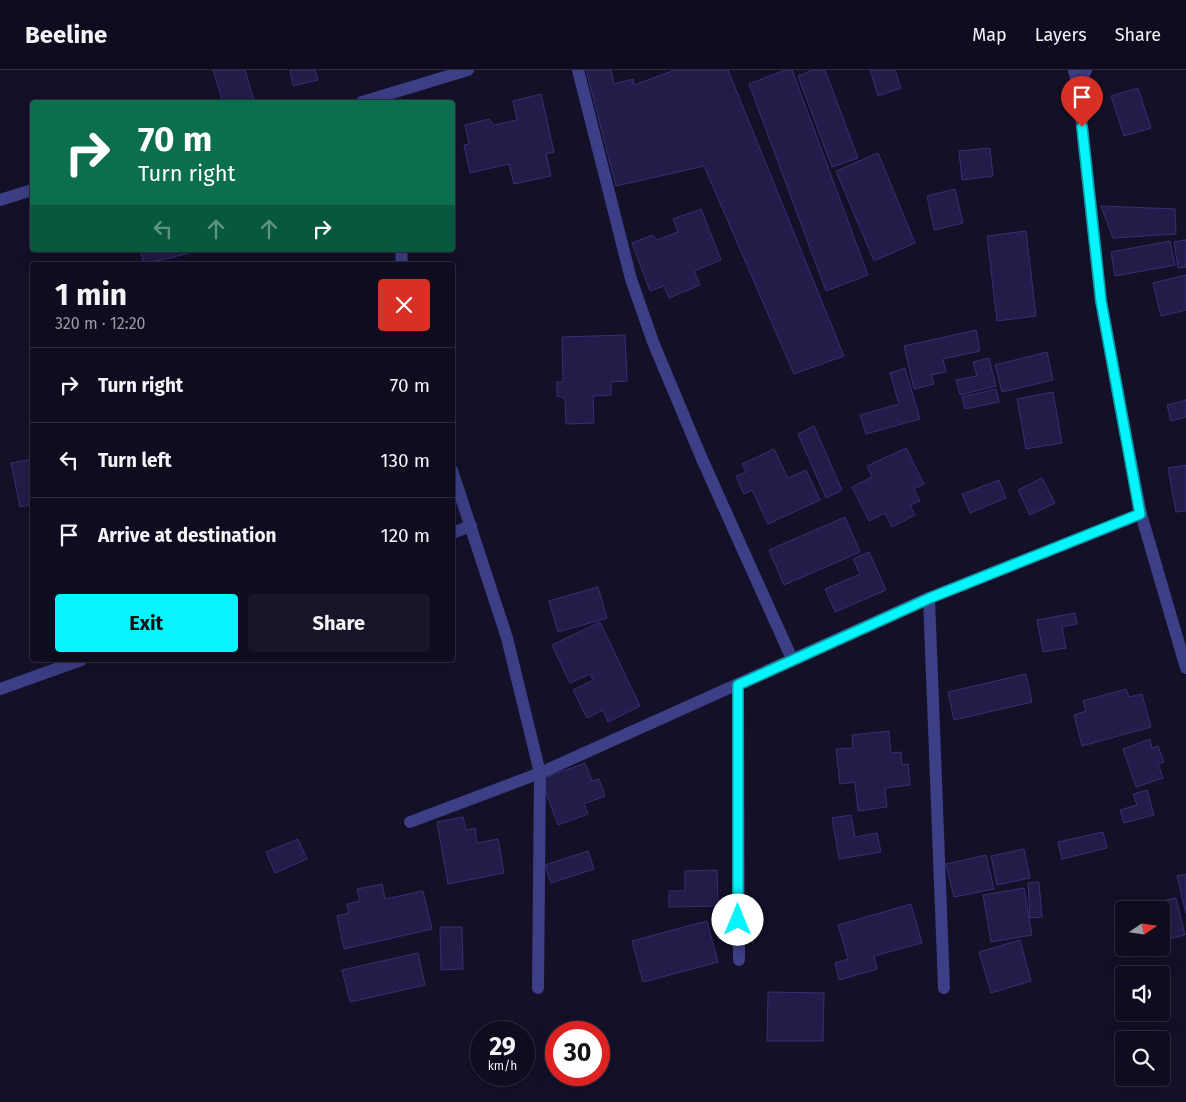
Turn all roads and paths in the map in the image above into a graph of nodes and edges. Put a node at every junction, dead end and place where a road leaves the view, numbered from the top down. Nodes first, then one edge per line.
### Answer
1 (468, 70) edge
2 (578, 70) edge
3 (1074, 70) edge
4 (1086, 70) edge
5 (1078, 88) junction
6 (402, 96) edge
7 (375, 100) edge
8 (30, 191) edge
9 (0, 200) edge
10 (455, 479) edge
11 (1140, 514) junction
12 (471, 526) junction
13 (455, 532) edge
14 (930, 598) junction
15 (792, 659) junction
16 (75, 662) edge
17 (1186, 668) edge
18 (738, 685) junction
19 (0, 689) edge
20 (540, 773) junction
21 (410, 822) dead end
22 (738, 960) dead end
23 (538, 988) dead end
24 (944, 988) dead end

1 - 6 street
2 - 15 street
3 - 5 street
4 - 5 street
5 - 11 street
6 - 7 street
8 - 9 street
10 - 12 street
11 - 14 street
11 - 17 street
12 - 13 street
12 - 20 street
14 - 15 street
14 - 24 street
15 - 18 street
16 - 19 street
18 - 20 street
18 - 22 street
20 - 21 street
20 - 23 street

